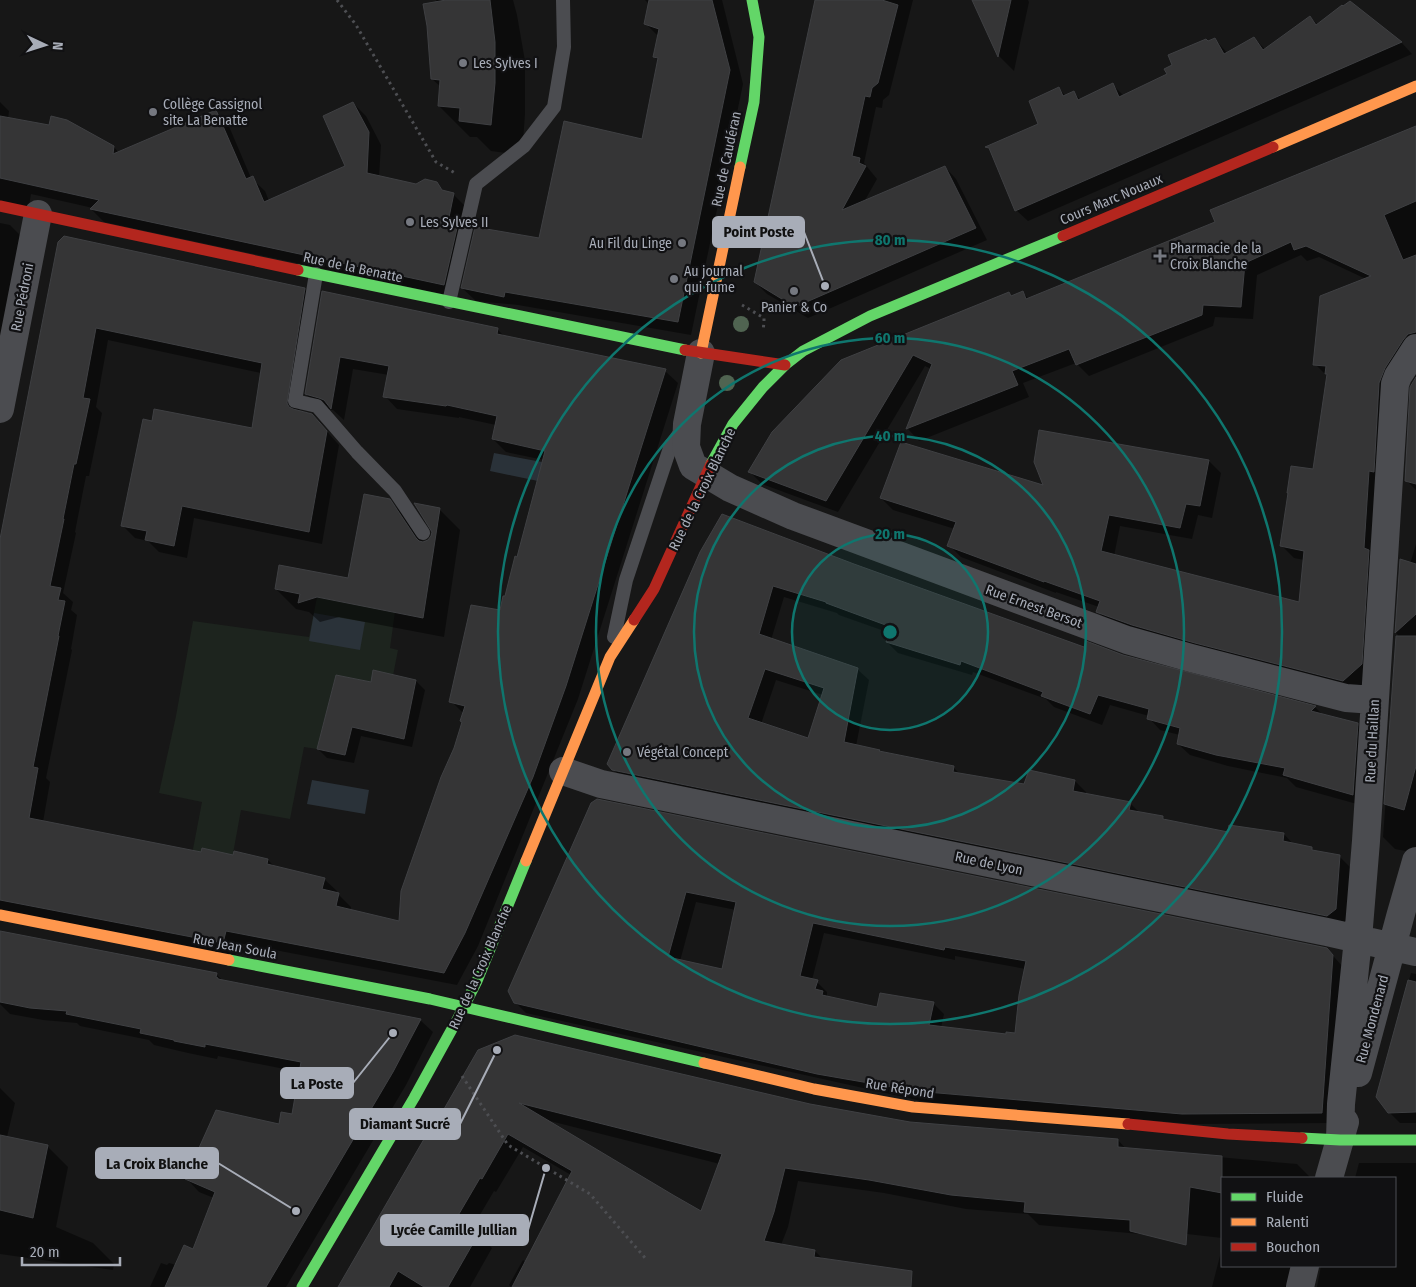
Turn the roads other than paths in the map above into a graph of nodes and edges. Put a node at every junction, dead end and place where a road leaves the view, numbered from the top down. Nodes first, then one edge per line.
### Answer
1 (562, 0) edge
2 (752, 0) edge
3 (1416, 86) edge
4 (0, 206) edge
5 (38, 214) junction
6 (316, 274) junction
7 (449, 302) junction
8 (819, 341) joint
9 (1416, 348) edge
10 (701, 352) junction
11 (785, 365) junction
12 (0, 409) edge
13 (687, 424) junction
14 (706, 474) junction
15 (423, 533) dead end
16 (610, 657) junction
17 (1374, 700) junction
18 (563, 771) junction
19 (1416, 861) edge
20 (0, 915) edge
21 (1358, 939) junction
22 (1404, 949) edge
23 (464, 1007) junction
24 (1340, 1140) junction
25 (1416, 1140) edge
26 (1329, 1177) edge
27 (1305, 1267) edge
28 (302, 1287) edge
29 (1300, 1287) edge

1 - 7 lane
2 - 10 street, Rue de Caudéran
3 - 8 street, Cours Marc Nouaux
4 - 5 street, Rue de la Benatte
5 - 6 street, Rue de la Benatte
5 - 12 street, Rue Pédroni
6 - 7 street, Rue de la Benatte
6 - 15 lane
7 - 10 street, Rue de la Benatte
8 - 11 street, Rue de la Croix Blanche
9 - 17 street, Rue du Haillan
10 - 11 street, Rue de la Benatte
10 - 13 street, Rue de la Croix Blanche
11 - 14 street, Rue de la Croix Blanche
13 - 14 street, Rue Ernest Bersot
13 - 16 lane, Rue de la Croix Blanche
14 - 16 street, Rue de la Croix Blanche
14 - 17 street, Rue Ernest Bersot
16 - 18 street, Rue de la Croix Blanche
17 - 21 street, Rue du Haillan
18 - 21 street, Rue de Lyon
18 - 23 street, Rue de la Croix Blanche
19 - 22 street, Rue Mondenard
20 - 23 street, Rue Jean Soula
21 - 22 street, Rue de Lyon
21 - 24 street, Rue du Haillan
22 - 24 street, Rue Mondenard
23 - 24 street, Rue Répond
23 - 28 street, Rue de la Croix Blanche
24 - 25 street, Rue Répond
24 - 26 street, Rue Mondenard
27 - 29 street

